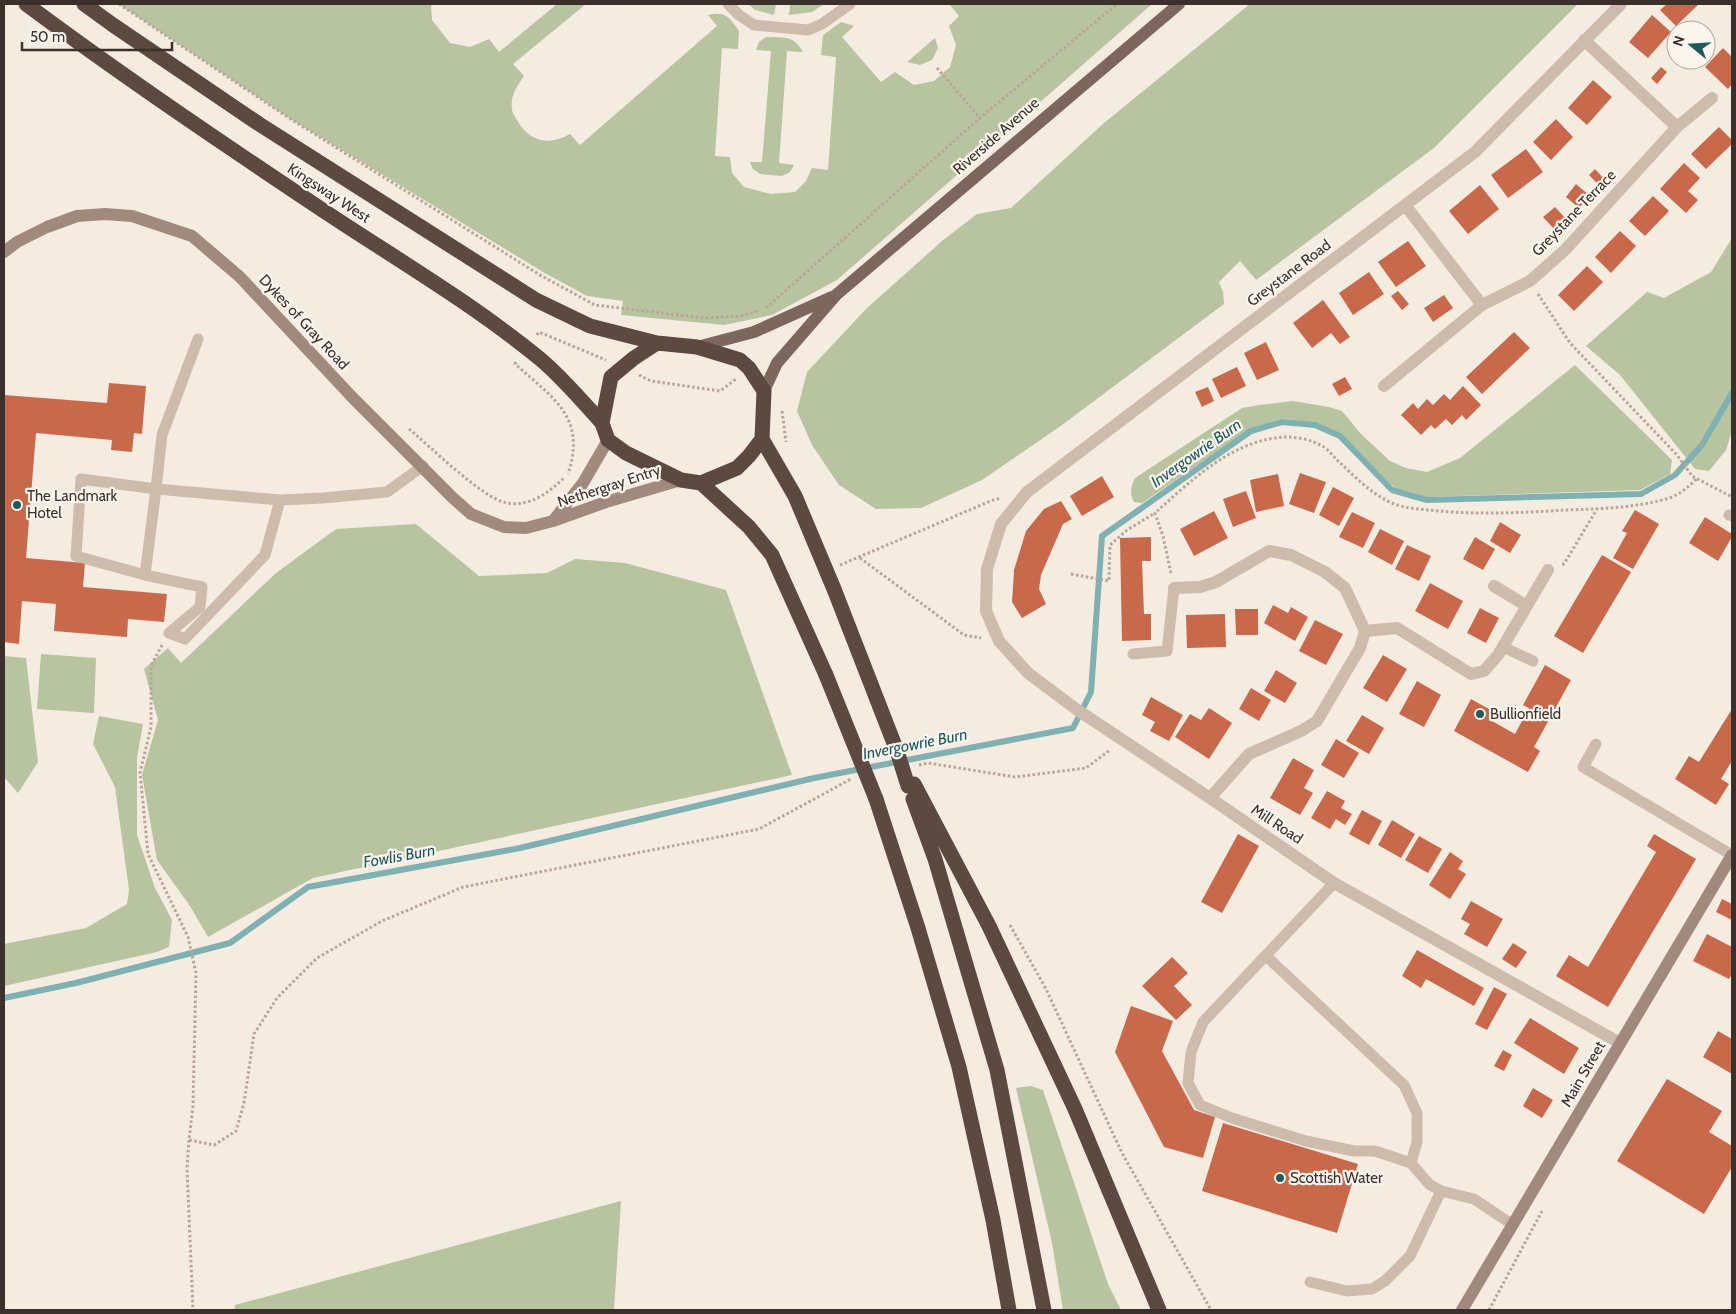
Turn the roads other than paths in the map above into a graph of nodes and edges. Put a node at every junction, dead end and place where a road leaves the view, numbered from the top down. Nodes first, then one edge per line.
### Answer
1 (26, 4) edge
2 (84, 4) edge
3 (728, 4) edge
4 (850, 4) edge
5 (1179, 4) edge
6 (1621, 4) edge
7 (1584, 40) junction
8 (1712, 98) dead end
9 (1677, 127) junction
10 (1405, 205) junction
11 (4, 252) edge
12 (836, 295) junction
13 (1482, 305) junction
14 (198, 340) dead end
15 (657, 343) junction
16 (697, 347) junction
17 (1384, 386) dead end
18 (764, 391) junction
19 (602, 423) junction
20 (762, 439) junction
21 (608, 440) junction
22 (423, 466) junction
23 (681, 480) junction
24 (701, 483) junction
25 (156, 489) junction
26 (280, 500) junction
27 (553, 521) junction
28 (987, 569) joint
29 (1548, 570) road end
30 (145, 575) junction
31 (1494, 586) dead end
32 (1174, 588) joint
33 (1527, 606) junction
34 (1365, 630) junction
35 (1503, 647) junction
36 (1134, 654) dead end
37 (1533, 661) dead end
38 (1596, 744) dead end
39 (911, 785) junction
40 (1210, 798) junction
41 (1732, 855) edge
42 (1334, 883) junction
43 (1266, 956) junction
44 (1620, 1043) junction
45 (1412, 1163) junction
46 (1440, 1191) junction
47 (1513, 1225) junction
48 (1310, 1282) dead end
49 (1009, 1310) edge
50 (1044, 1310) edge
51 (1159, 1310) edge
52 (1462, 1310) edge

1 - 19 highway, Kingsway West
2 - 15 highway, Kingsway West
3 - 4 lane
5 - 12 main road, Riverside Avenue
6 - 7 street, Greystane Road
7 - 9 street
7 - 10 street, Greystane Road
8 - 9 street, Greystane Terrace
9 - 13 street, Greystane Terrace
10 - 13 street
10 - 28 street, Greystane Road
11 - 22 street, Dykes of Gray Road
12 - 16 main road, Riverside Avenue
12 - 18 main road, Riverside Avenue
13 - 17 street, Greystane Terrace
14 - 25 lane
15 - 16 highway, Kingsway West
15 - 19 highway
16 - 18 highway, Kingsway West
18 - 20 highway
19 - 21 highway
20 - 24 highway
20 - 39 highway, bridge
21 - 23 highway
21 - 27 street, Nethergray Entry
22 - 26 lane
22 - 27 street, Dykes of Gray Road
23 - 24 highway
23 - 27 street, Nethergray Entry
24 - 49 highway, bridge
25 - 26 lane
25 - 30 lane
25 - 30 lane
26 - 30 lane
28 - 40 street, Mill Road
29 - 33 street
31 - 33 street
32 - 34 street
32 - 36 lane
33 - 35 street
34 - 35 street
34 - 40 street
35 - 37 lane
38 - 41 lane
39 - 50 highway
39 - 51 highway
40 - 42 street, Mill Road
41 - 44 street, Main Street
42 - 43 lane
42 - 44 street, Mill Road
43 - 45 lane
43 - 45 lane
44 - 47 street, Main Street
45 - 46 lane
46 - 47 lane
46 - 48 lane
47 - 52 street, Main Street

